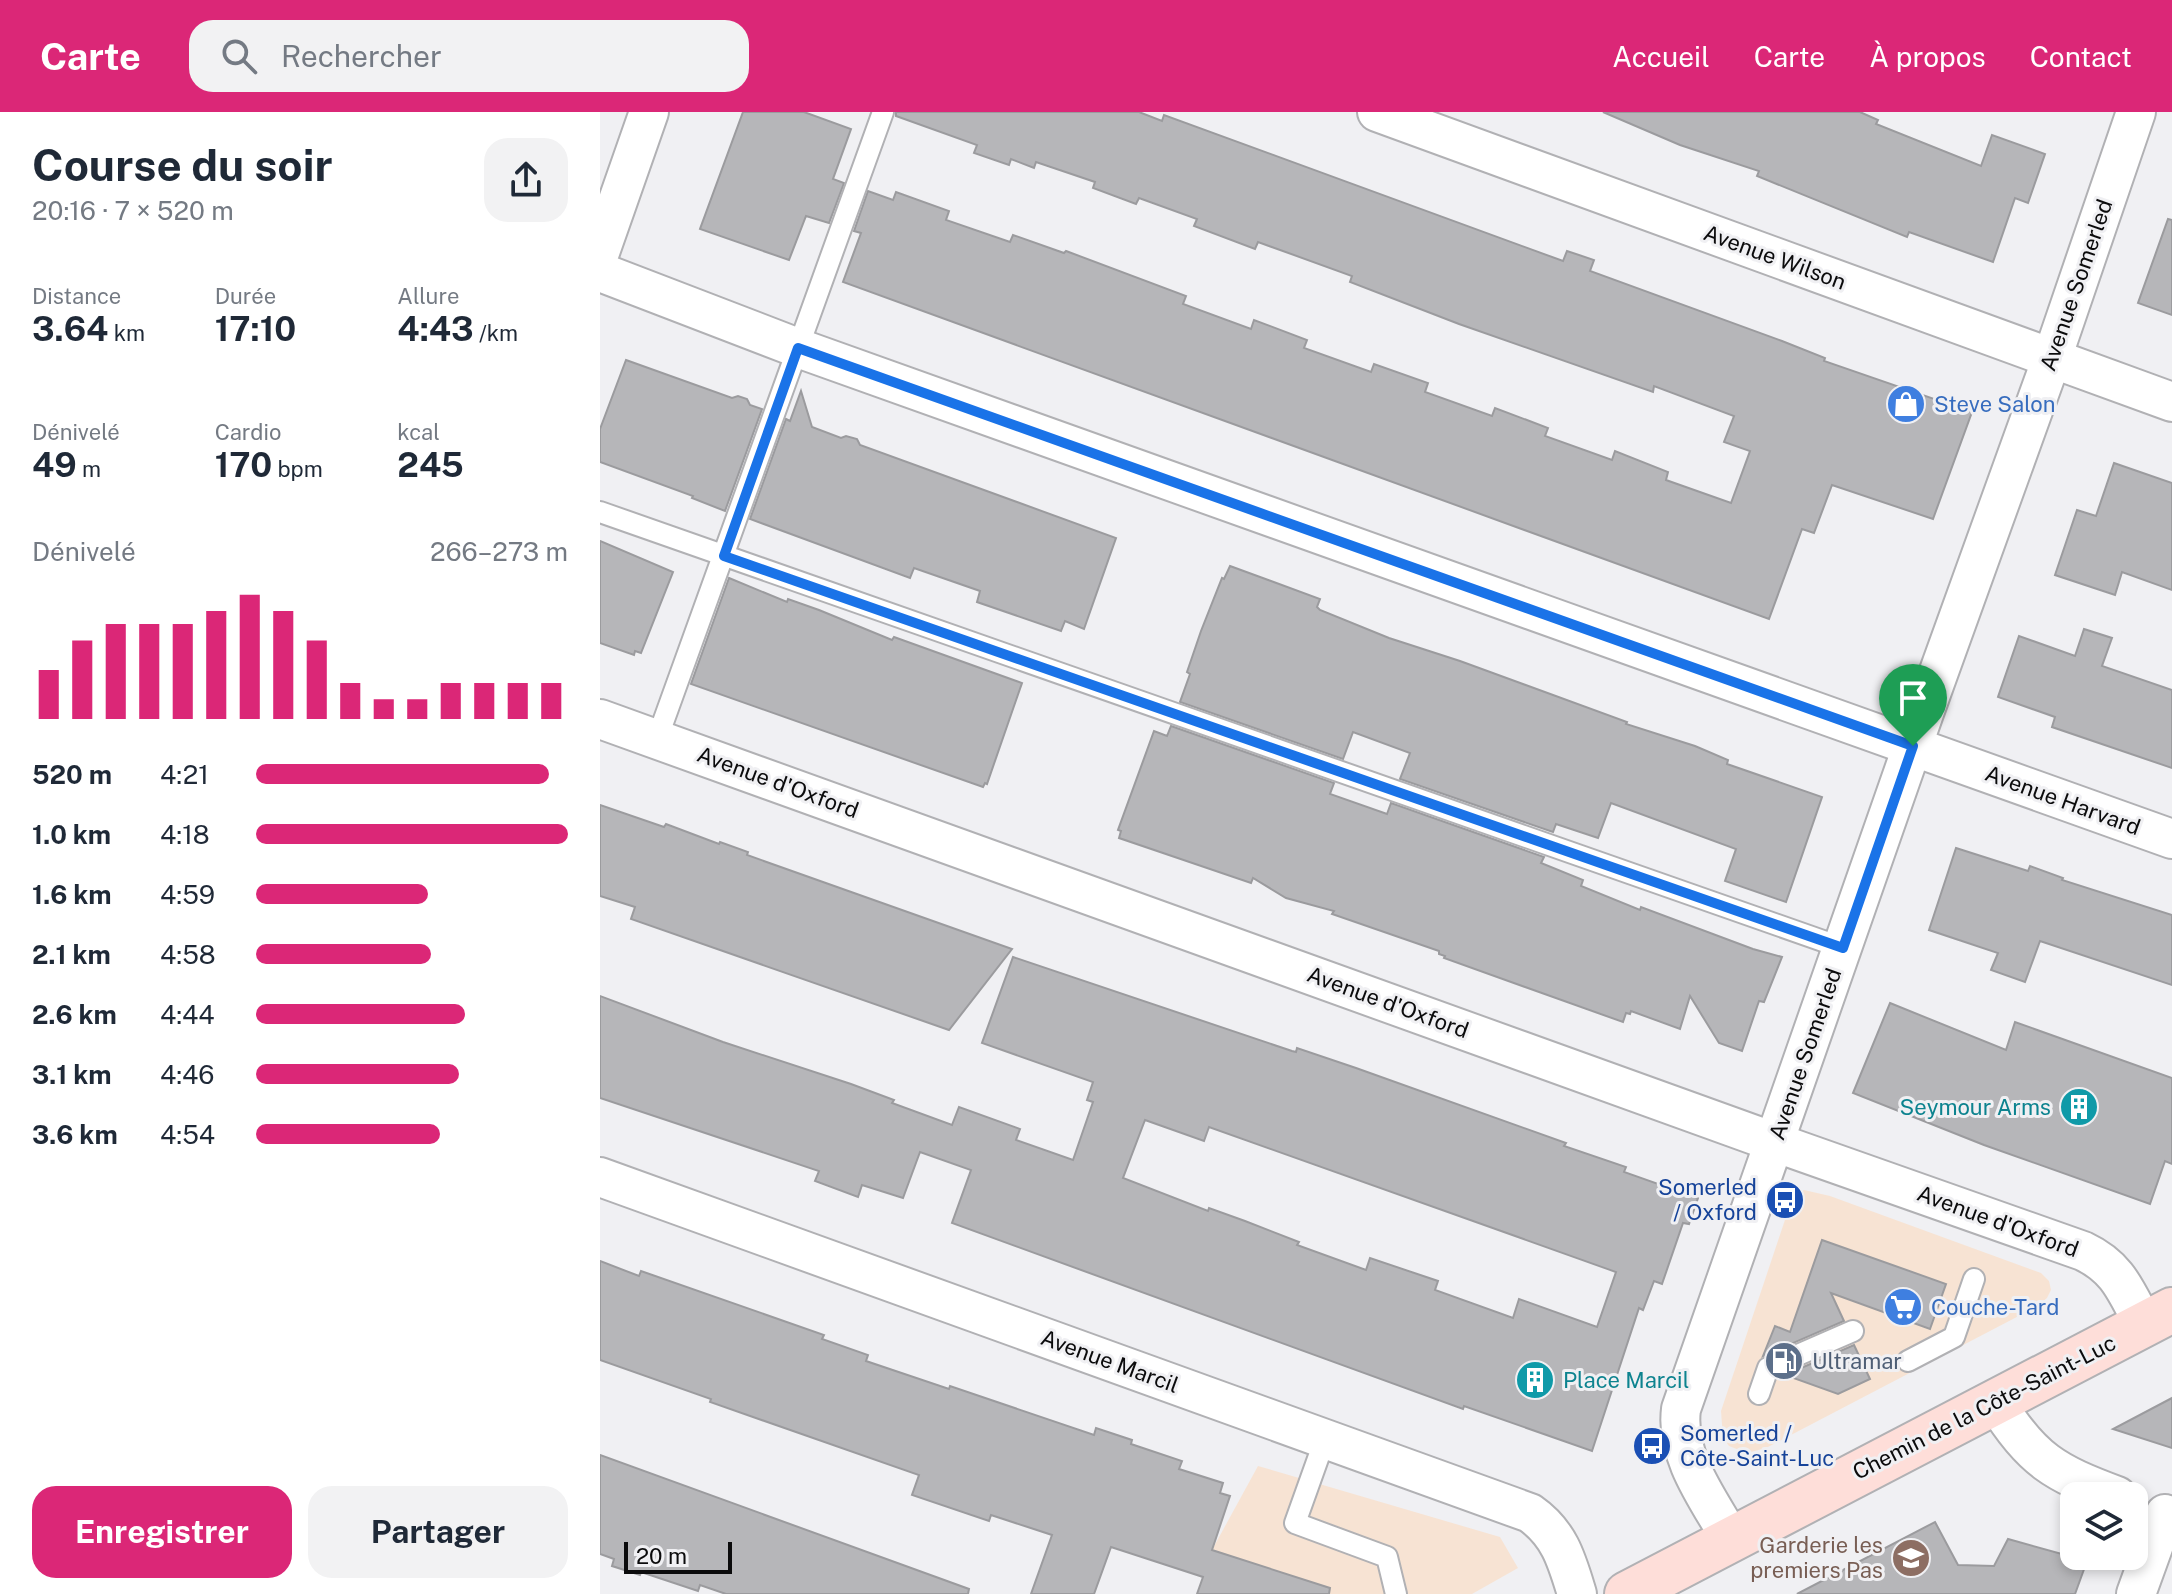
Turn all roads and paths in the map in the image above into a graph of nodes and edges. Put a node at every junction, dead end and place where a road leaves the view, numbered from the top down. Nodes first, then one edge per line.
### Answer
1 (649, 112) edge
2 (883, 112) edge
3 (1377, 112) edge
4 (2136, 112) edge
5 (600, 252) edge
6 (600, 272) edge
7 (798, 348) junction
8 (2052, 358) junction
9 (2172, 402) edge
10 (600, 512) edge
11 (724, 556) junction
12 (600, 719) edge
13 (657, 739) junction
14 (1913, 746) junction
15 (2172, 839) edge
16 (1843, 948) junction
17 (1774, 1142) junction
18 (600, 1177) edge
19 (1974, 1279) dead end
20 (2158, 1318) edge
21 (1853, 1331) dead end
22 (1908, 1361) dead end
23 (1759, 1394) dead end
24 (1996, 1402) junction
25 (1325, 1439) junction
26 (2085, 1482) edge
27 (2157, 1511) edge
28 (1731, 1539) junction
29 (1396, 1594) edge
30 (1577, 1594) edge
31 (1627, 1594) edge
32 (2136, 1594) edge

1 - 5 street
2 - 7 lane
3 - 8 street, Avenue Wilson
4 - 8 street, Avenue Somerled
6 - 7 street, Avenue Harvard
7 - 11 lane
7 - 14 street, Avenue Harvard
8 - 9 street, Avenue Wilson
8 - 14 street, Avenue Somerled
10 - 11 lane
11 - 13 lane
11 - 16 lane
12 - 13 street, Avenue d'Oxford
13 - 17 street, Avenue d'Oxford
14 - 15 street, Avenue Harvard
14 - 16 street, Avenue Somerled
16 - 17 street, Avenue Somerled
17 - 20 street, Avenue d'Oxford
17 - 28 street, Avenue Somerled
18 - 25 street, Avenue Marcil
19 - 22 lane
20 - 24 main road, Chemin de la Côte-Saint-Luc
21 - 23 lane
24 - 26 street
24 - 28 main road, Chemin de la Côte-Saint-Luc
25 - 29 lane
25 - 30 street, Avenue Marcil
27 - 32 street
28 - 31 main road, Chemin de la Côte-Saint-Luc

